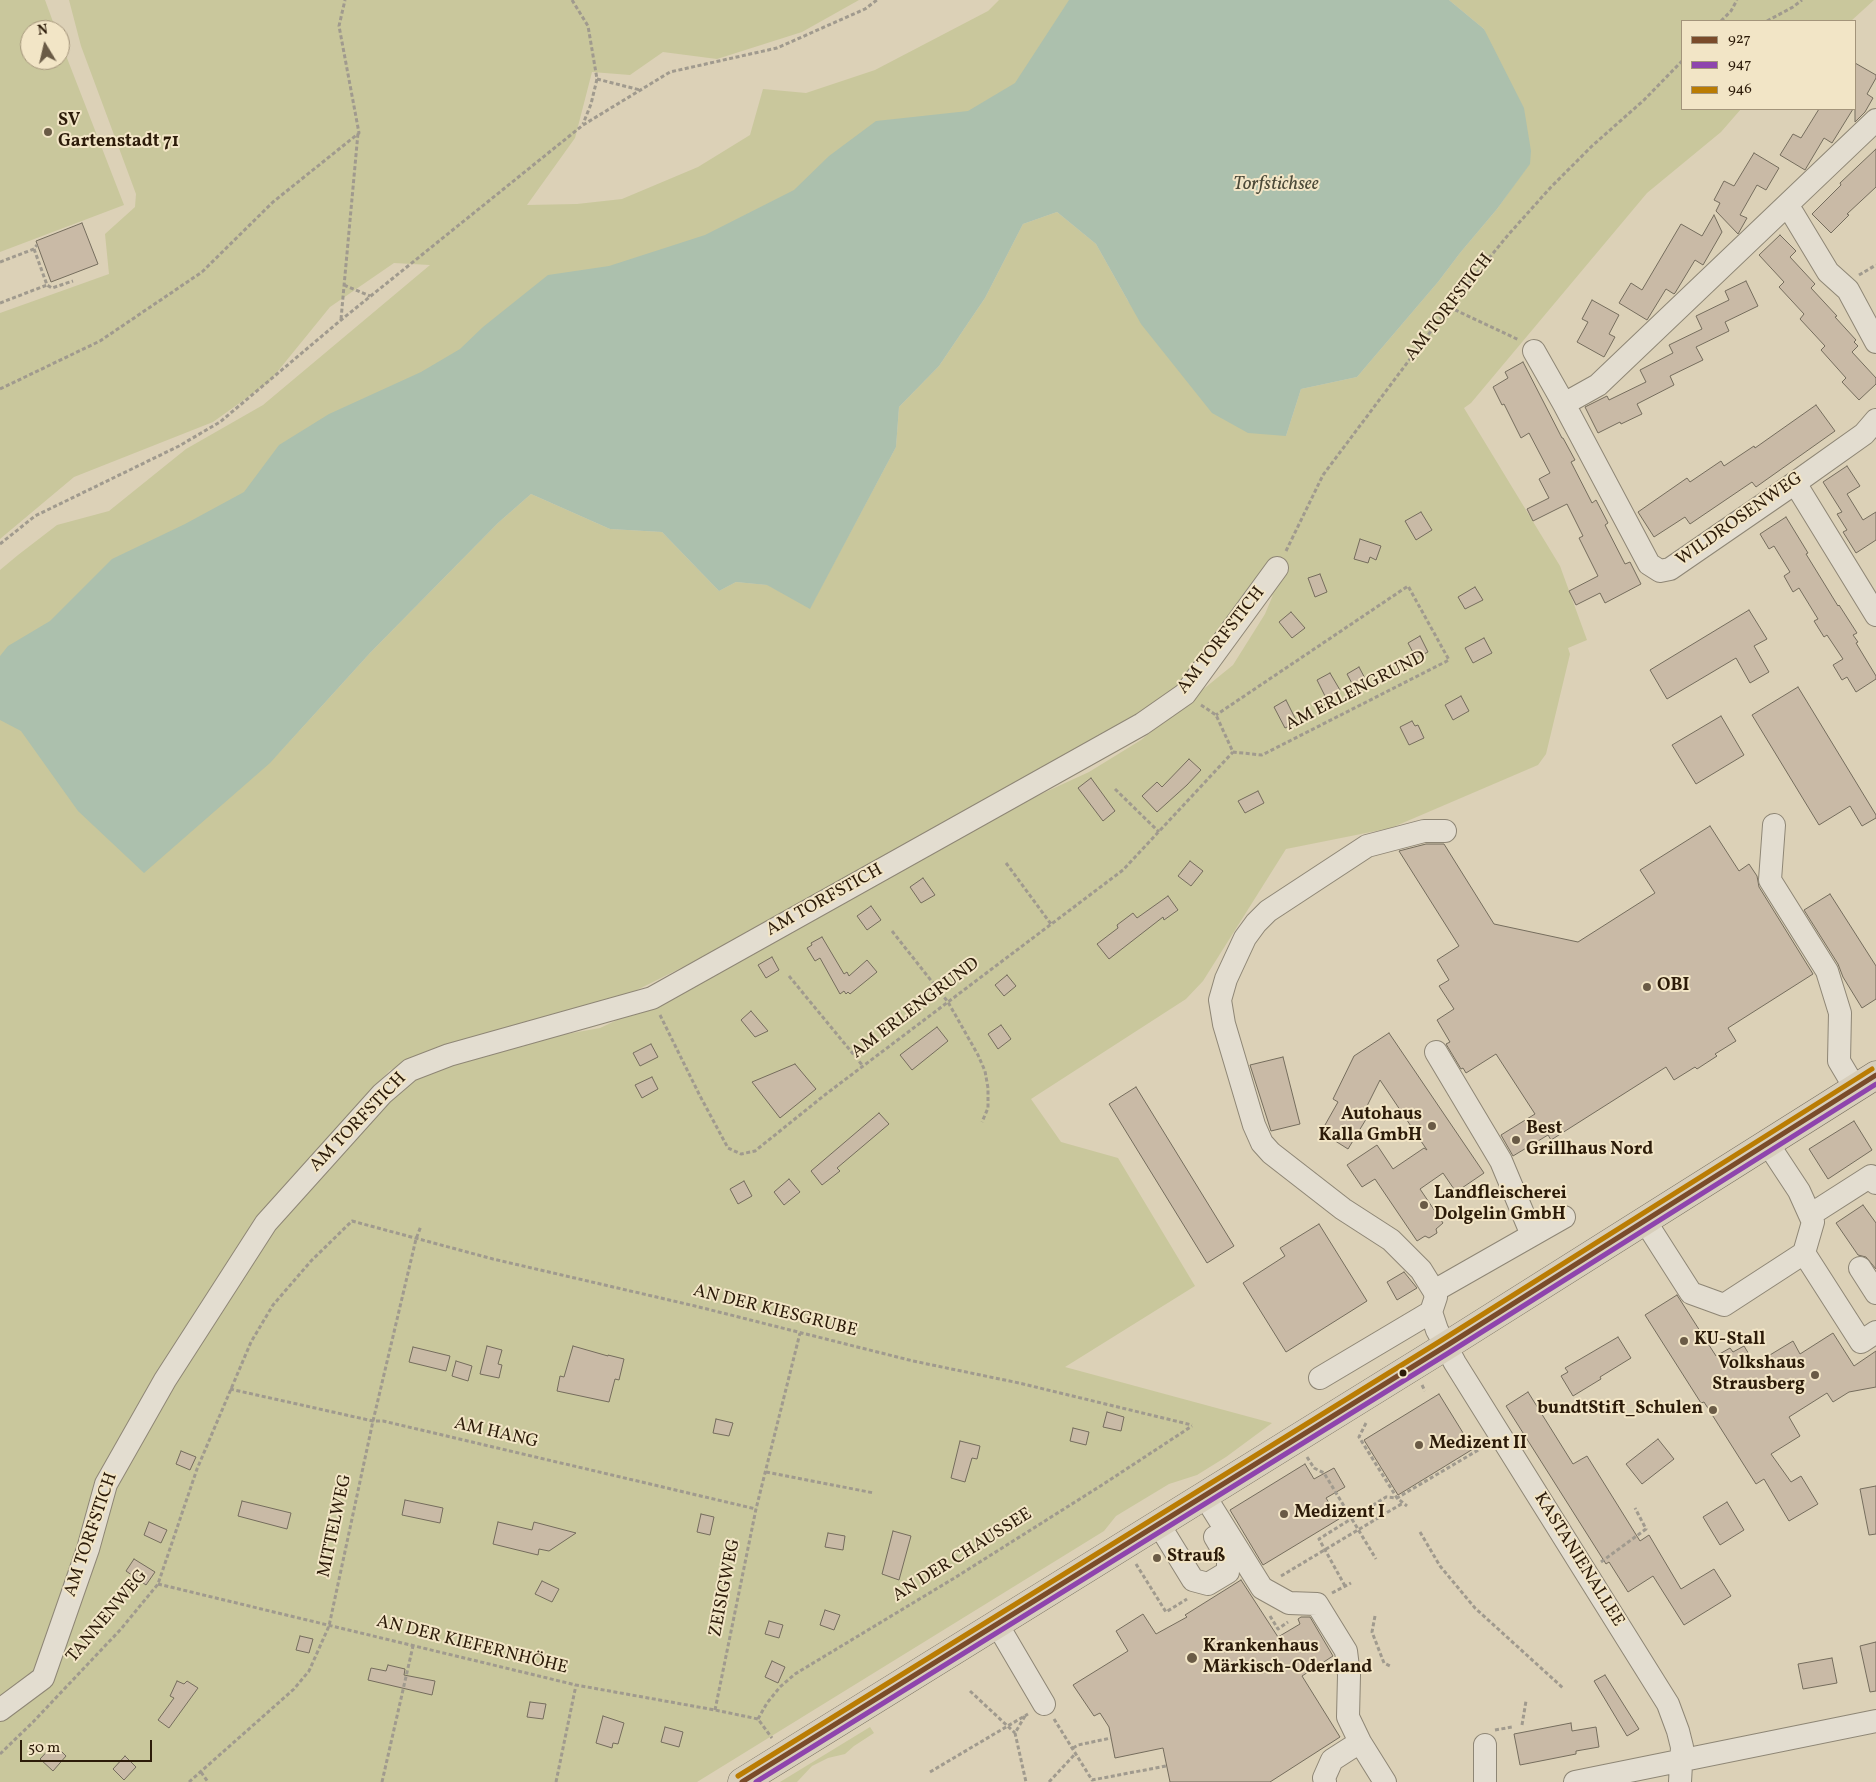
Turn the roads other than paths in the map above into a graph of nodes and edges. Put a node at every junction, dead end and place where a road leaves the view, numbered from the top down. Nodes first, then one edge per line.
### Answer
1 (1876, 120) edge
2 (1786, 206) junction
3 (1876, 342) edge
4 (1534, 351) road end
5 (1564, 404) junction
6 (1876, 420) edge
7 (1795, 483) junction
8 (1277, 568) road end
9 (1876, 615) edge
10 (1774, 825) dead end
11 (1445, 831) dead end
12 (1436, 1052) dead end
13 (1865, 1082) edge
14 (1768, 1144) junction
15 (1874, 1177) edge
16 (1810, 1215) junction
17 (1564, 1217) dead end
18 (1645, 1221) junction
19 (1532, 1235) junction
20 (1804, 1254) junction
21 (1860, 1268) dead end
22 (1876, 1293) edge
23 (1433, 1301) junction
24 (1876, 1332) edge
25 (1446, 1346) junction
26 (1320, 1378) dead end
27 (1199, 1498) junction
28 (1163, 1531) junction
29 (997, 1624) junction
30 (1035, 1703) road end
31 (0, 1710) edge
32 (1876, 1721) edge
33 (1360, 1742) junction
34 (1485, 1744) dead end
35 (1682, 1760) junction
36 (742, 1782) edge
37 (1325, 1782) edge
38 (1386, 1782) edge
39 (1485, 1782) edge
40 (1574, 1782) edge
41 (1680, 1782) edge

1 - 2 street
2 - 3 street
2 - 5 street
4 - 5 street, WILDROSENWEG
5 - 7 street, WILDROSENWEG
6 - 7 street, WILDROSENWEG
7 - 9 street
8 - 31 street, AM TORFSTICH
10 - 13 street
11 - 23 street, KASTANIENALLEE
12 - 19 street
13 - 14 main road
14 - 16 street
14 - 18 main road
15 - 16 street
16 - 20 street
17 - 19 street
18 - 20 street
18 - 25 main road
19 - 23 street
20 - 24 street
21 - 22 street
23 - 25 street, KASTANIENALLEE
23 - 26 street
25 - 27 main road
25 - 35 street, KASTANIENALLEE
27 - 28 main road
27 - 28 street
27 - 33 street
28 - 29 main road
29 - 30 street
29 - 36 main road
32 - 35 street
33 - 37 street
33 - 38 street
34 - 39 street
35 - 40 street
35 - 41 street, KASTANIENALLEE

